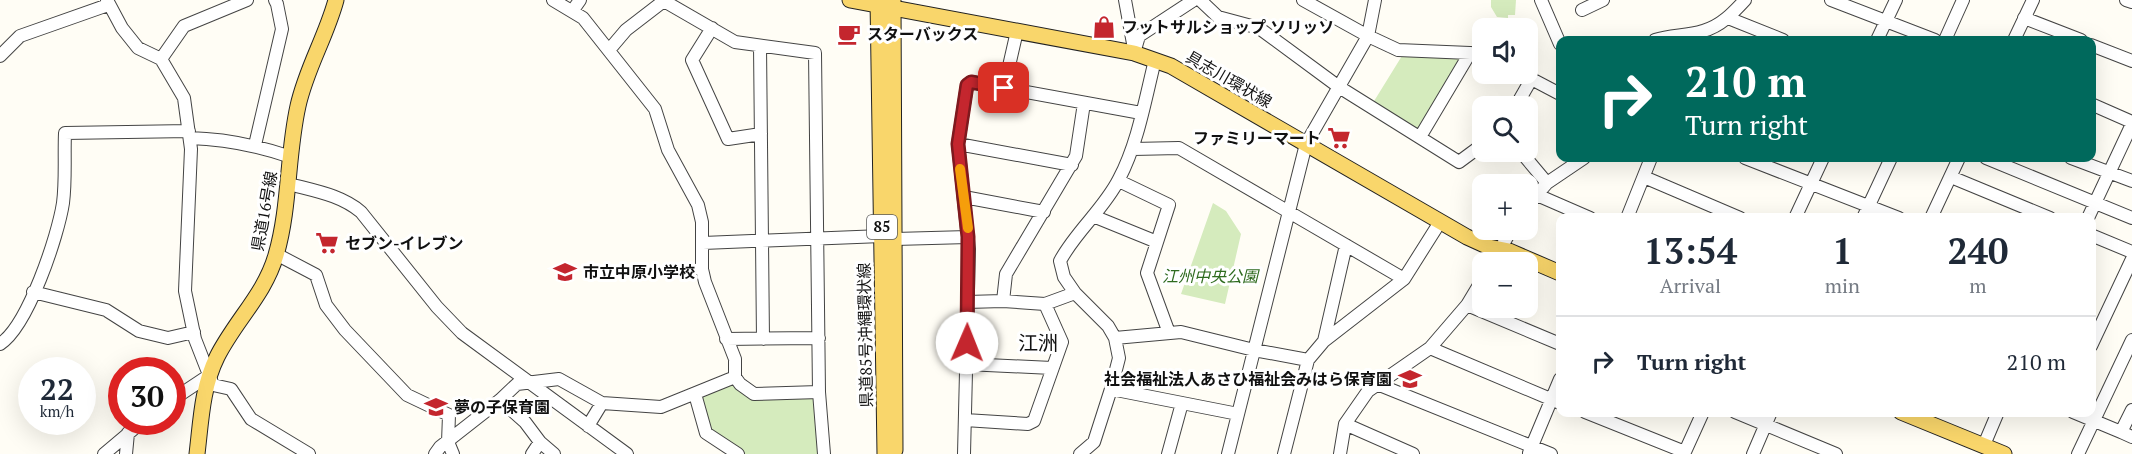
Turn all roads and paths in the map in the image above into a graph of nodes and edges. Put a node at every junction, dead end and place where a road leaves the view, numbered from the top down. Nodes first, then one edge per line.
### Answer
1 (247, 0) edge
2 (274, 0) edge
3 (336, 0) edge
4 (553, 0) edge
5 (665, 0) edge
6 (850, 0) edge
7 (1125, 0) edge
8 (1194, 0) edge
9 (1200, 0) edge
10 (1303, 0) edge
11 (1375, 0) edge
12 (1541, 0) edge
13 (1603, 0) edge
14 (1745, 0) edge
15 (1896, 0) edge
16 (1963, 0) edge
17 (2033, 0) edge
18 (2126, 0) edge
19 (1839, 2) edge
20 (2132, 2) edge
21 (108, 3) edge
22 (889, 3) edge
23 (577, 5) edge
24 (1582, 10) dead end
25 (1728, 18) junction
26 (2025, 18) junction
27 (1886, 22) junction
28 (712, 28) junction
29 (1017, 31) junction
30 (1368, 36) junction
31 (1557, 36) edge
32 (1672, 36) edge
33 (1773, 36) edge
34 (1879, 36) edge
35 (1924, 36) edge
36 (1947, 36) edge
37 (2016, 36) edge
38 (2071, 36) edge
39 (760, 46) junction
40 (2096, 47) edge
41 (609, 50) junction
42 (1134, 53) junction
43 (1472, 54) edge
44 (0, 56) edge
45 (161, 59) junction
46 (1155, 60) junction
47 (1472, 60) edge
48 (2132, 62) edge
49 (1538, 82) edge
50 (1339, 87) junction
51 (1004, 88) junction
52 (1556, 92) edge
53 (1084, 103) junction
54 (2096, 106) edge
55 (1141, 113) junction
56 (2132, 123) edge
57 (189, 134) junction
58 (761, 134) junction
59 (1420, 137) junction
60 (958, 144) junction
61 (1306, 144) junction
62 (255, 145) junction
63 (1133, 149) junction
64 (1472, 152) edge
65 (291, 157) junction
66 (1529, 162) edge
67 (1578, 162) edge
68 (1650, 162) edge
69 (1755, 162) edge
70 (1821, 162) edge
71 (1889, 162) edge
72 (1957, 162) edge
73 (1996, 162) edge
74 (2081, 162) edge
75 (1072, 165) junction
76 (2108, 173) junction
77 (1644, 177) junction
78 (1950, 177) junction
79 (1119, 181) junction
80 (2132, 181) edge
81 (1547, 183) junction
82 (289, 184) junction
83 (1811, 184) junction
84 (1538, 194) edge
85 (1538, 195) edge
86 (964, 197) junction
87 (2094, 203) junction
88 (1290, 211) junction
89 (1044, 212) junction
90 (1866, 212) edge
91 (1578, 213) edge
92 (1629, 213) edge
93 (1728, 213) edge
94 (1797, 213) edge
95 (1933, 213) edge
96 (2038, 213) edge
97 (2090, 213) edge
98 (1093, 216) junction
99 (2132, 218) edge
100 (1440, 222) junction
101 (968, 237) junction
102 (2096, 237) edge
103 (888, 238) junction
104 (817, 239) junction
105 (762, 242) junction
106 (1157, 242) junction
107 (703, 243) junction
108 (1346, 245) junction
109 (1493, 252) edge
110 (2132, 252) edge
111 (276, 254) junction
112 (2132, 258) edge
113 (1538, 264) edge
114 (1556, 271) edge
115 (1404, 279) junction
116 (33, 292) junction
117 (1075, 293) junction
118 (1472, 297) edge
119 (1002, 301) junction
120 (967, 302) junction
121 (1045, 304) junction
122 (1467, 305) junction
123 (194, 332) junction
124 (1169, 333) junction
125 (2096, 335) edge
126 (819, 338) junction
127 (1115, 338) junction
128 (726, 339) junction
129 (763, 339) junction
130 (2132, 340) edge
131 (1324, 341) junction
132 (1556, 342) edge
133 (0, 344) edge
134 (1430, 348) junction
135 (1254, 350) junction
136 (1308, 360) junction
137 (966, 364) junction
138 (1052, 368) junction
139 (208, 376) junction
140 (735, 377) junction
141 (530, 383) junction
142 (1377, 384) junction
143 (1111, 389) junction
144 (186, 391) edge
145 (819, 392) junction
146 (695, 394) junction
147 (500, 400) junction
148 (1556, 401) edge
149 (602, 403) junction
150 (1182, 403) junction
151 (2132, 410) edge
152 (1238, 414) junction
153 (1597, 417) edge
154 (1701, 417) edge
155 (1746, 417) edge
156 (1769, 417) edge
157 (1913, 417) edge
158 (1996, 417) edge
159 (2085, 417) edge
160 (2096, 417) edge
161 (2096, 417) edge
162 (965, 420) junction
163 (2094, 421) junction
164 (1345, 424) junction
165 (588, 426) junction
166 (1766, 426) junction
167 (126, 435) edge
168 (128, 435) edge
169 (2127, 435) edge
170 (448, 442) junction
171 (540, 442) junction
172 (1984, 446) junction
173 (1530, 450) edge
174 (1083, 452) edge
175 (1828, 452) edge
176 (1685, 453) edge
177 (104, 454) edge
178 (126, 454) edge
179 (197, 454) edge
180 (309, 454) edge
181 (435, 454) edge
182 (453, 454) edge
183 (532, 454) edge
184 (554, 454) edge
185 (627, 454) edge
186 (738, 454) edge
187 (824, 454) edge
188 (885, 454) edge
189 (896, 454) edge
190 (964, 454) edge
191 (1100, 454) edge
192 (1168, 454) edge
193 (1228, 454) edge
194 (1284, 454) edge
195 (1340, 454) edge
196 (1413, 454) edge
197 (1551, 454) edge
198 (1753, 454) edge
199 (2004, 454) edge
200 (2078, 454) edge

1 - 45 street
2 - 62 street
3 - 65 main road, 県道16号線
4 - 23 street
5 - 28 street
5 - 41 street
6 - 22 main road, 具志川環状線
7 - 42 street
8 - 42 street
9 - 50 street
10 - 30 street
11 - 30 street
12 - 31 street
13 - 24 street
14 - 25 street
15 - 27 street
16 - 36 street
17 - 26 street
18 - 20 street
19 - 27 street
21 - 44 street
21 - 45 street
22 - 29 main road, 具志川環状線
22 - 103 main road, 県道85号沖縄環状線 / 85
23 - 41 street
25 - 32 street
25 - 33 street
26 - 37 street
26 - 38 street
27 - 34 street
27 - 35 street
28 - 39 street
28 - 58 street
29 - 42 main road, 具志川環状線
29 - 51 street
30 - 43 street
30 - 50 street
39 - 58 street
39 - 104 street
40 - 48 street
41 - 107 street
42 - 46 main road, 具志川環状線
45 - 57 street
46 - 55 street
46 - 61 main road, 具志川環状線
47 - 59 street
49 - 52 street
50 - 59 street
50 - 61 street
51 - 53 street
51 - 60 street
53 - 55 street
53 - 75 street
54 - 56 street
55 - 63 street
56 - 76 street
57 - 62 street
57 - 116 street
57 - 123 street
58 - 105 street
59 - 64 street
60 - 75 street
60 - 86 street
61 - 88 street
61 - 100 main road, 具志川環状線
62 - 65 street
63 - 79 street
63 - 88 street
65 - 82 main road, 県道16号線
66 - 81 street
67 - 81 street
68 - 77 street
69 - 83 street
70 - 83 street
71 - 90 street
72 - 78 street
73 - 87 street
74 - 76 street
75 - 89 street
76 - 80 street
76 - 87 street
77 - 92 street
77 - 93 street
78 - 95 street
78 - 96 street
79 - 98 street
79 - 106 street
81 - 84 street
82 - 111 main road, 県道16号線
82 - 141 street
83 - 90 street
83 - 94 street
85 - 91 street
86 - 89 street
86 - 101 street
87 - 97 street
87 - 99 street
88 - 108 street
88 - 135 street
89 - 119 street
98 - 106 street
98 - 117 street
100 - 109 main road, 具志川環状線
100 - 115 street
101 - 103 street
101 - 120 street
102 - 110 street
103 - 104 street
103 - 188 main road, 県道85号沖縄環状線 / 85
103 - 189 main road, 県道85号沖縄環状線 / 85
104 - 105 street
104 - 126 street
105 - 107 street
105 - 129 street
106 - 124 street
107 - 128 street
108 - 115 street
108 - 131 street
111 - 139 main road, 県道16号線
111 - 170 street
112 - 125 street
113 - 114 main road, 具志川環状線
115 - 131 street
116 - 123 street
116 - 133 street
117 - 121 street
117 - 127 street
118 - 122 street
119 - 120 street
119 - 121 street
120 - 137 street
121 - 138 street
122 - 132 street
122 - 134 street
123 - 139 street
124 - 127 street
124 - 135 street
126 - 129 street
126 - 145 street
127 - 143 street
128 - 129 street
128 - 140 street
130 - 161 street
131 - 136 street
134 - 142 street
134 - 148 street
135 - 136 street
135 - 152 street
136 - 194 street
137 - 138 street
137 - 162 street
138 - 162 street
139 - 144 street
139 - 179 main road, 県道16号線
139 - 180 street
140 - 145 street
140 - 146 street
141 - 147 street
141 - 149 street
141 - 165 street
142 - 164 street
142 - 173 street
143 - 150 street
143 - 174 street
145 - 187 street
146 - 149 street
146 - 186 street
147 - 170 street
147 - 171 street
148 - 173 street
149 - 165 street
150 - 152 street
150 - 192 street
151 - 169 street
152 - 193 street
153 - 176 street
154 - 176 street
155 - 166 street
156 - 166 street
157 - 172 main road
158 - 172 street
159 - 163 street
160 - 163 street
162 - 190 street
163 - 169 street
163 - 200 street
164 - 195 street
164 - 196 street
165 - 185 street
166 - 175 street
166 - 198 street
167 - 177 street
168 - 178 street
170 - 181 street
170 - 182 street
171 - 183 street
171 - 184 street
172 - 199 main road
173 - 197 street
174 - 191 street

